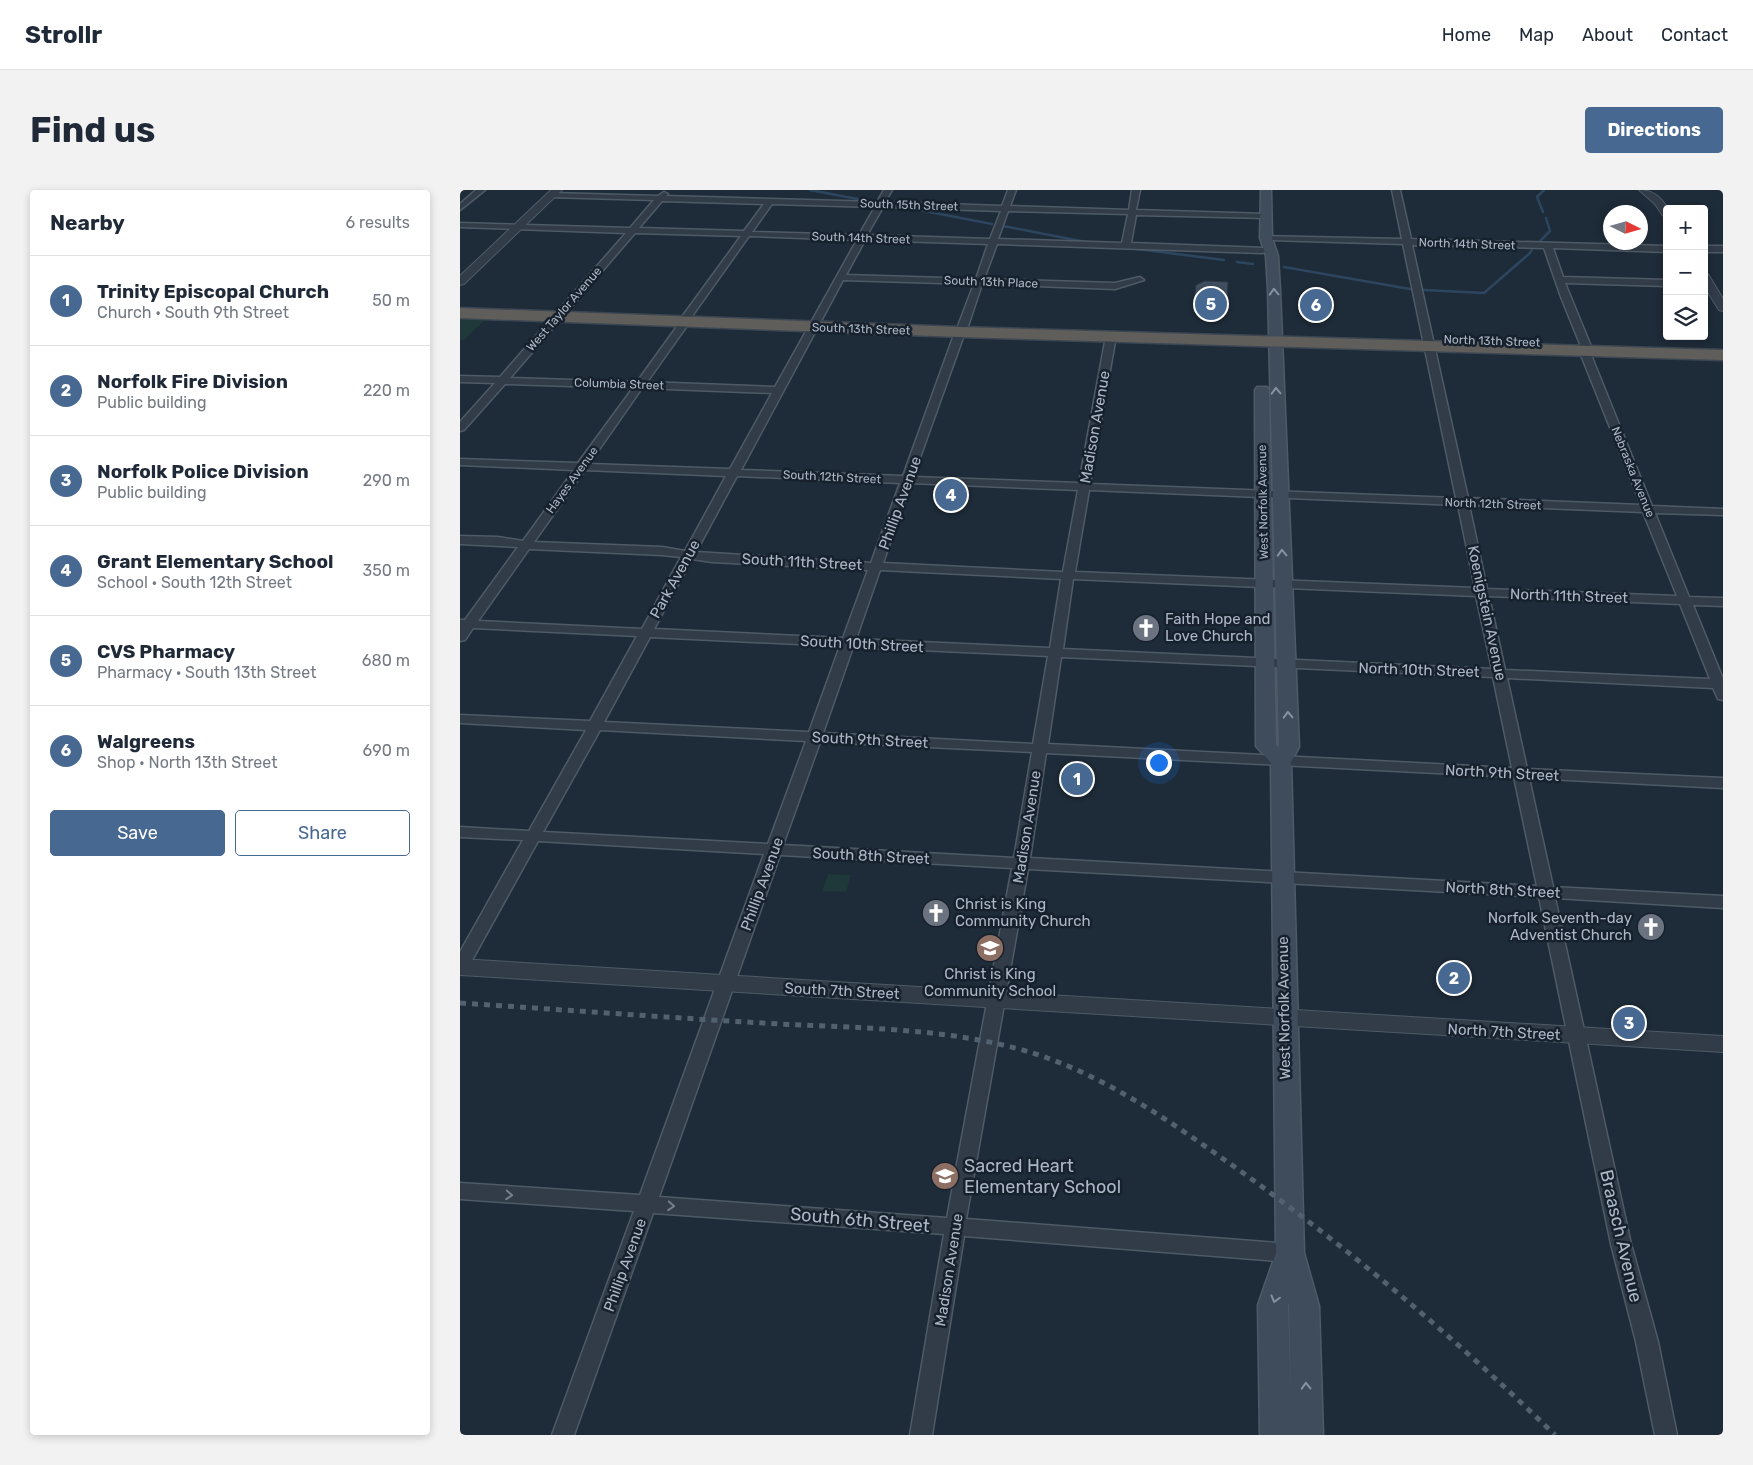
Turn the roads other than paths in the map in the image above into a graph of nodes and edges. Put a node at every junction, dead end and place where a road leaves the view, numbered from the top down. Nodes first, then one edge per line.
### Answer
1 (481, 190) edge
2 (668, 190) edge
3 (888, 190) edge
4 (1012, 190) edge
5 (1136, 190) edge
6 (1266, 190) edge
7 (1396, 190) edge
8 (1644, 190) edge
9 (554, 192) edge
10 (660, 198) junction
11 (770, 201) junction
12 (880, 204) junction
13 (462, 205) edge
14 (1005, 208) junction
15 (1663, 208) edge
16 (1132, 212) junction
17 (1267, 216) junction
18 (460, 225) edge
19 (518, 227) junction
20 (632, 231) junction
21 (746, 234) junction
22 (861, 238) junction
23 (993, 242) junction
24 (1408, 242) junction
25 (1264, 244) junction
26 (1126, 246) junction
27 (1548, 247) junction
28 (1663, 249) edge
29 (1708, 249) edge
30 (1723, 250) edge
31 (841, 277) junction
32 (1140, 280) dead end
33 (1559, 280) junction
34 (460, 282) edge
35 (980, 282) junction
36 (1663, 283) edge
37 (1708, 284) edge
38 (460, 307) edge
39 (1262, 308) dead end
40 (1723, 308) edge
41 (460, 313) edge
42 (559, 314) junction
43 (685, 320) junction
44 (815, 324) junction
45 (962, 329) junction
46 (1267, 335) junction
47 (1111, 336) junction
48 (1428, 342) junction
49 (1585, 347) junction
50 (1723, 349) edge
51 (1723, 355) edge
52 (460, 379) edge
53 (502, 380) junction
54 (639, 385) junction
55 (778, 390) junction
56 (460, 428) edge
57 (460, 462) edge
58 (581, 467) junction
59 (733, 472) junction
60 (908, 480) junction
61 (1085, 487) junction
62 (1272, 494) junction
63 (1463, 502) junction
64 (1648, 510) junction
65 (1723, 512) edge
66 (460, 540) edge
67 (524, 545) junction
68 (688, 555) junction
69 (876, 566) junction
70 (1068, 575) junction
71 (1264, 584) junction
72 (1283, 584) junction
73 (1483, 592) junction
74 (1685, 601) junction
75 (1723, 602) edge
76 (465, 624) edge
77 (645, 633) junction
78 (460, 637) edge
79 (849, 643) junction
80 (1056, 654) junction
81 (1264, 664) junction
82 (1286, 665) junction
83 (1499, 673) junction
84 (1721, 688) edge
85 (460, 719) edge
86 (596, 724) junction
87 (814, 738) junction
88 (1039, 748) junction
89 (1281, 762) junction
90 (1520, 773) junction
91 (1723, 784) edge
92 (460, 832) edge
93 (532, 837) junction
94 (774, 851) junction
95 (1021, 864) junction
96 (1282, 879) junction
97 (1546, 892) junction
98 (1723, 902) edge
99 (460, 967) edge
100 (726, 984) junction
101 (996, 1000) junction
102 (1284, 1019) junction
103 (1577, 1036) junction
104 (1723, 1044) edge
105 (460, 1191) edge
106 (647, 1204) junction
107 (955, 1228) junction
108 (1290, 1253) junction
109 (563, 1435) edge
110 (921, 1435) edge
111 (1276, 1435) edge
112 (1307, 1435) edge
113 (1666, 1435) edge

1 - 13 street
2 - 10 street, West Taylor Avenue
3 - 12 street, Park Avenue
4 - 14 street, Phillip Avenue
5 - 16 street
6 - 17 main road, West Norfolk Avenue
7 - 24 street, Koenigstein Avenue
8 - 15 street
9 - 10 street, South 15th Street
9 - 19 street
10 - 11 street, South 15th Street
10 - 20 street, West Taylor Avenue
11 - 12 street, South 15th Street
11 - 21 street, Hayes Avenue
12 - 14 street, South 15th Street
12 - 22 street, Park Avenue
14 - 16 street, South 15th Street
14 - 23 street, Phillip Avenue
16 - 17 street, South 15th Street
16 - 26 street
17 - 25 main road, West Norfolk Avenue
18 - 19 street, South 14th Street
19 - 20 street, South 14th Street
19 - 34 street
20 - 21 street, South 14th Street
20 - 42 street, West Taylor Avenue
21 - 22 street, South 14th Street
21 - 43 street, Hayes Avenue
22 - 23 street, South 14th Street
22 - 31 street, Park Avenue
23 - 26 street, South 14th Street
23 - 35 street, Phillip Avenue
24 - 25 street, North 14th Street
24 - 27 street, North 14th Street
24 - 48 street, Koenigstein Avenue
25 - 26 street, South 14th Street
25 - 39 main road, West Norfolk Avenue
46 -> 25 main road, West Norfolk Avenue
27 - 28 street, North 14th Street
27 - 33 street, Nebraska Avenue
29 - 30 street
31 - 35 street, South 13th Place
31 - 44 street, Park Avenue
32 - 35 street, South 13th Place
33 - 36 street
33 - 49 street, Nebraska Avenue
35 - 45 street, Phillip Avenue
37 - 40 street
38 - 42 highway, South 13th Street
41 - 42 highway, South 13th Street
42 - 43 highway, South 13th Street
42 - 53 street, West Taylor Avenue
43 - 44 highway, South 13th Street
43 - 54 street, Hayes Avenue
44 - 45 highway, South 13th Street
44 - 55 street, Park Avenue
45 - 46 highway, South 13th Street
45 - 47 highway, South 13th Street
45 - 60 street, Phillip Avenue
46 - 47 highway, South 13th Street
46 - 48 highway, North 13th Street
46 - 62 main road, West Norfolk Avenue
47 - 61 street, Madison Avenue
48 - 49 highway, North 13th Street
48 - 63 street, Koenigstein Avenue
49 - 50 highway, North 13th Street
49 - 51 highway, North 13th Street
49 - 64 street, Nebraska Avenue
52 - 53 street, Columbia Street
53 - 54 street, Columbia Street
53 - 56 street, West Taylor Avenue
54 - 55 street, Columbia Street
54 - 58 street, Hayes Avenue
55 - 59 street, Park Avenue
57 - 58 street, South 12th Street
58 - 59 street, South 12th Street
58 - 67 street, Hayes Avenue
59 - 60 street, South 12th Street
59 - 68 street, Park Avenue
60 - 61 street, South 12th Street
60 - 69 street, Phillip Avenue
61 - 62 street, South 12th Street
61 - 70 street, Madison Avenue
62 - 63 street, North 12th Street
62 - 71 main road, West Norfolk Avenue
72 -> 62 main road, West Norfolk Avenue
63 - 64 street, North 12th Street
63 - 73 street, Koenigstein Avenue
64 - 65 street, North 12th Street
64 - 74 street, Nebraska Avenue
66 - 67 street, South 11th Street
67 - 68 street, South 11th Street
67 - 76 street, Hayes Avenue
68 - 69 street, South 11th Street
68 - 77 street, Park Avenue
69 - 70 street, South 11th Street
69 - 79 street, Phillip Avenue
70 - 71 street, South 11th Street
70 - 80 street, Madison Avenue
71 - 72 street, North 11th Street
71 - 81 main road, West Norfolk Avenue
72 - 73 street, North 11th Street
72 - 82 main road, West Norfolk Avenue
73 - 74 street, North 11th Street
73 - 83 street, Koenigstein Avenue
74 - 75 street, North 11th Street
74 - 84 street, Nebraska Avenue
76 - 77 street, South 10th Street
76 - 78 street, Hayes Avenue
77 - 79 street, South 10th Street
77 - 86 street, Park Avenue
79 - 80 street, South 10th Street
79 - 87 street, Phillip Avenue
80 - 81 street, South 10th Street
80 - 88 street, Madison Avenue
81 - 82 street, North 10th Street
81 - 89 main road, West Norfolk Avenue
82 - 83 street, North 10th Street
89 -> 82 main road, West Norfolk Avenue
83 - 84 street, North 10th Street
83 - 90 street, Koenigstein Avenue
85 - 86 street, South 9th Street
86 - 87 street, South 9th Street
86 - 93 street, Park Avenue
87 - 88 street, South 9th Street
87 - 94 street, Phillip Avenue
88 - 89 street, South 9th Street
88 - 95 street, Madison Avenue
89 - 90 street, North 9th Street
89 - 96 main road, West Norfolk Avenue
90 - 91 street, North 9th Street
90 - 97 street, Koenigstein Avenue
92 - 93 street, South 8th Street
93 - 94 street, South 8th Street
93 - 99 street, Park Avenue
94 - 95 street, South 8th Street
94 - 100 street, Phillip Avenue
95 - 96 street, South 8th Street
95 - 101 street, Madison Avenue
96 - 97 street, North 8th Street
96 - 102 main road, West Norfolk Avenue
97 - 98 street, North 8th Street
97 - 103 street, Koenigstein Avenue
99 - 100 street, South 7th Street
100 - 101 street, South 7th Street
100 - 106 street, Phillip Avenue
101 - 102 street, South 7th Street
101 - 107 street, Madison Avenue
102 - 103 street, North 7th Street
102 - 108 main road, West Norfolk Avenue
103 - 104 street, North 7th Street
103 - 113 street, Braasch Avenue
105 -> 106 street, South 6th Street
106 -> 107 street, South 6th Street
106 - 109 street, Phillip Avenue
107 - 108 street, South 6th Street
107 - 110 street, Madison Avenue
108 -> 111 main road, West Norfolk Avenue
112 -> 108 main road, West Norfolk Avenue

